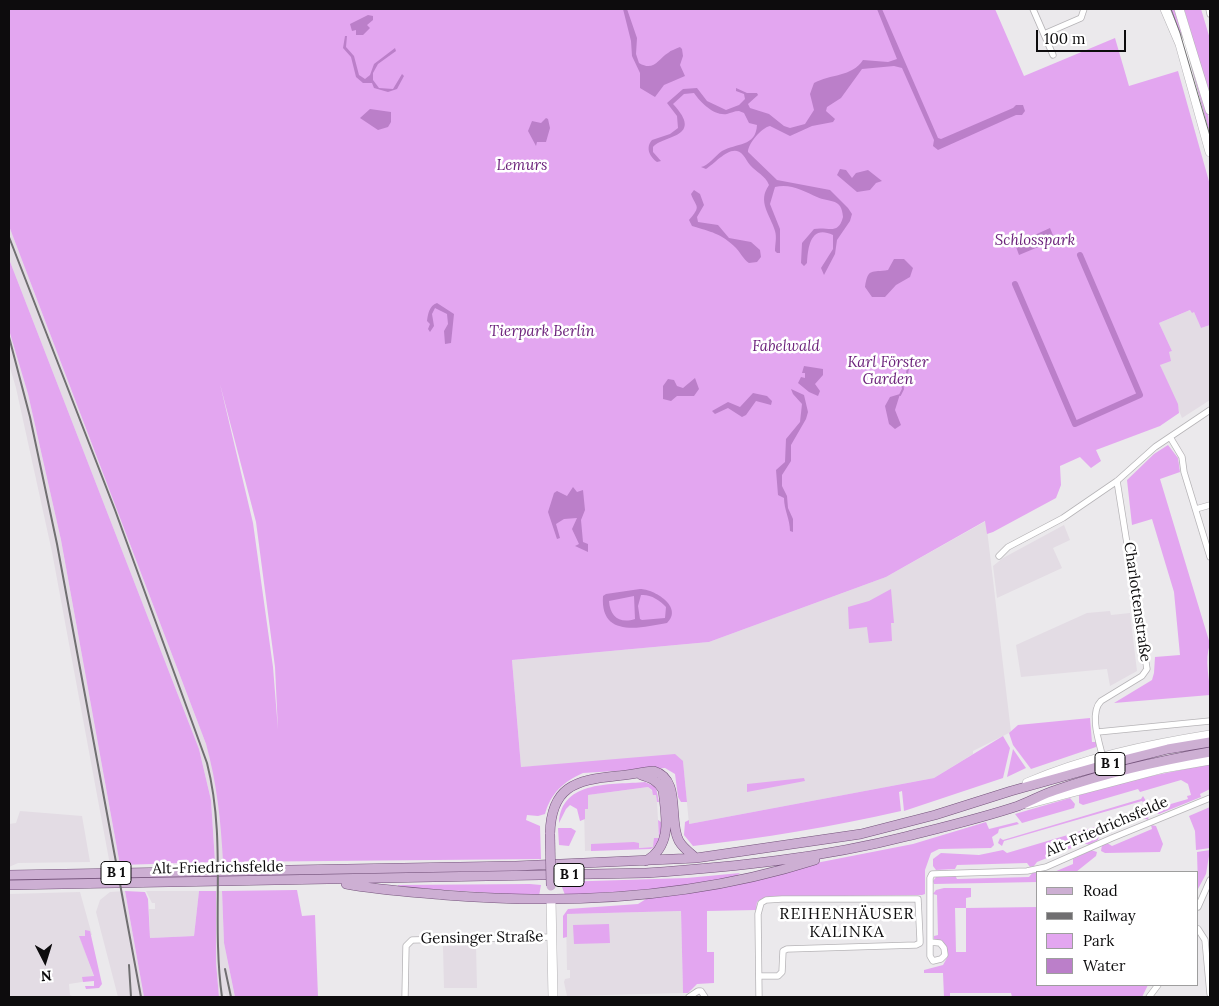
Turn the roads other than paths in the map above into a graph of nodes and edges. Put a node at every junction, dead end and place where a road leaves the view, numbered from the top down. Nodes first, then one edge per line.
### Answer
1 (1033, 9) edge
2 (1084, 9) edge
3 (1165, 9) edge
4 (1179, 9) edge
5 (1209, 9) edge
6 (1210, 14) edge
7 (1044, 34) junction
8 (1053, 56) dead end
9 (1210, 110) edge
10 (1210, 152) edge
11 (1210, 410) edge
12 (1170, 437) junction
13 (1118, 481) junction
14 (1210, 505) edge
15 (1196, 509) junction
16 (1000, 556) dead end
17 (1210, 556) edge
18 (1210, 721) edge
19 (1098, 732) junction
20 (1210, 735) edge
21 (1210, 742) edge
22 (1210, 752) edge
23 (1103, 758) junction
24 (1210, 760) edge
25 (638, 774) junction
26 (1011, 790) junction
27 (1210, 798) edge
28 (1017, 806) junction
29 (839, 852) junction
30 (696, 858) junction
31 (644, 862) junction
32 (9, 876) edge
33 (1210, 880) edge
34 (331, 881) junction
35 (9, 885) edge
36 (1203, 895) junction
37 (1210, 896) edge
38 (552, 900) junction
39 (1199, 905) edge
40 (1199, 931) edge
41 (552, 936) junction
42 (930, 942) dead end
43 (759, 976) junction
44 (1157, 986) edge
45 (759, 994) edge
46 (1210, 994) edge
47 (404, 997) edge
48 (553, 997) edge
49 (689, 997) edge
50 (705, 997) edge
51 (1149, 997) edge

1 - 7 street
2 - 7 street
3 - 10 main road
4 - 9 main road
5 - 6 street
7 - 8 street
11 - 12 street
12 - 13 street
12 - 15 street
13 - 16 street
13 - 19 street, Charlottenstraße
14 - 15 street
15 - 17 street
18 - 19 street
19 - 23 street, Charlottenstraße
20 - 23 main road
21 - 26 main road, B 1
22 - 28 main road, B 1
23 - 26 main road
24 - 28 main road
25 - 30 main road
25 - 31 main road
25 - 38 main road, bridge
26 - 30 main road, B 1
27 - 42 street, Alt-Friedrichsfelde
28 - 29 main road, B 1
29 - 34 main road, Alt-Friedrichsfelde / B 1
29 - 38 main road
30 - 31 main road, B 1
31 - 32 main road, Alt-Friedrichsfelde / B 1
33 - 36 street
34 - 35 main road, Alt-Friedrichsfelde / B 1
34 - 38 main road
36 - 37 street
36 - 39 street
38 - 41 main road, Gensinger Straße
40 - 46 street
41 - 47 street, Gensinger Straße
41 - 48 main road, Gensinger Straße
43 - 43 street
43 - 45 street
44 - 51 street
49 - 50 street

